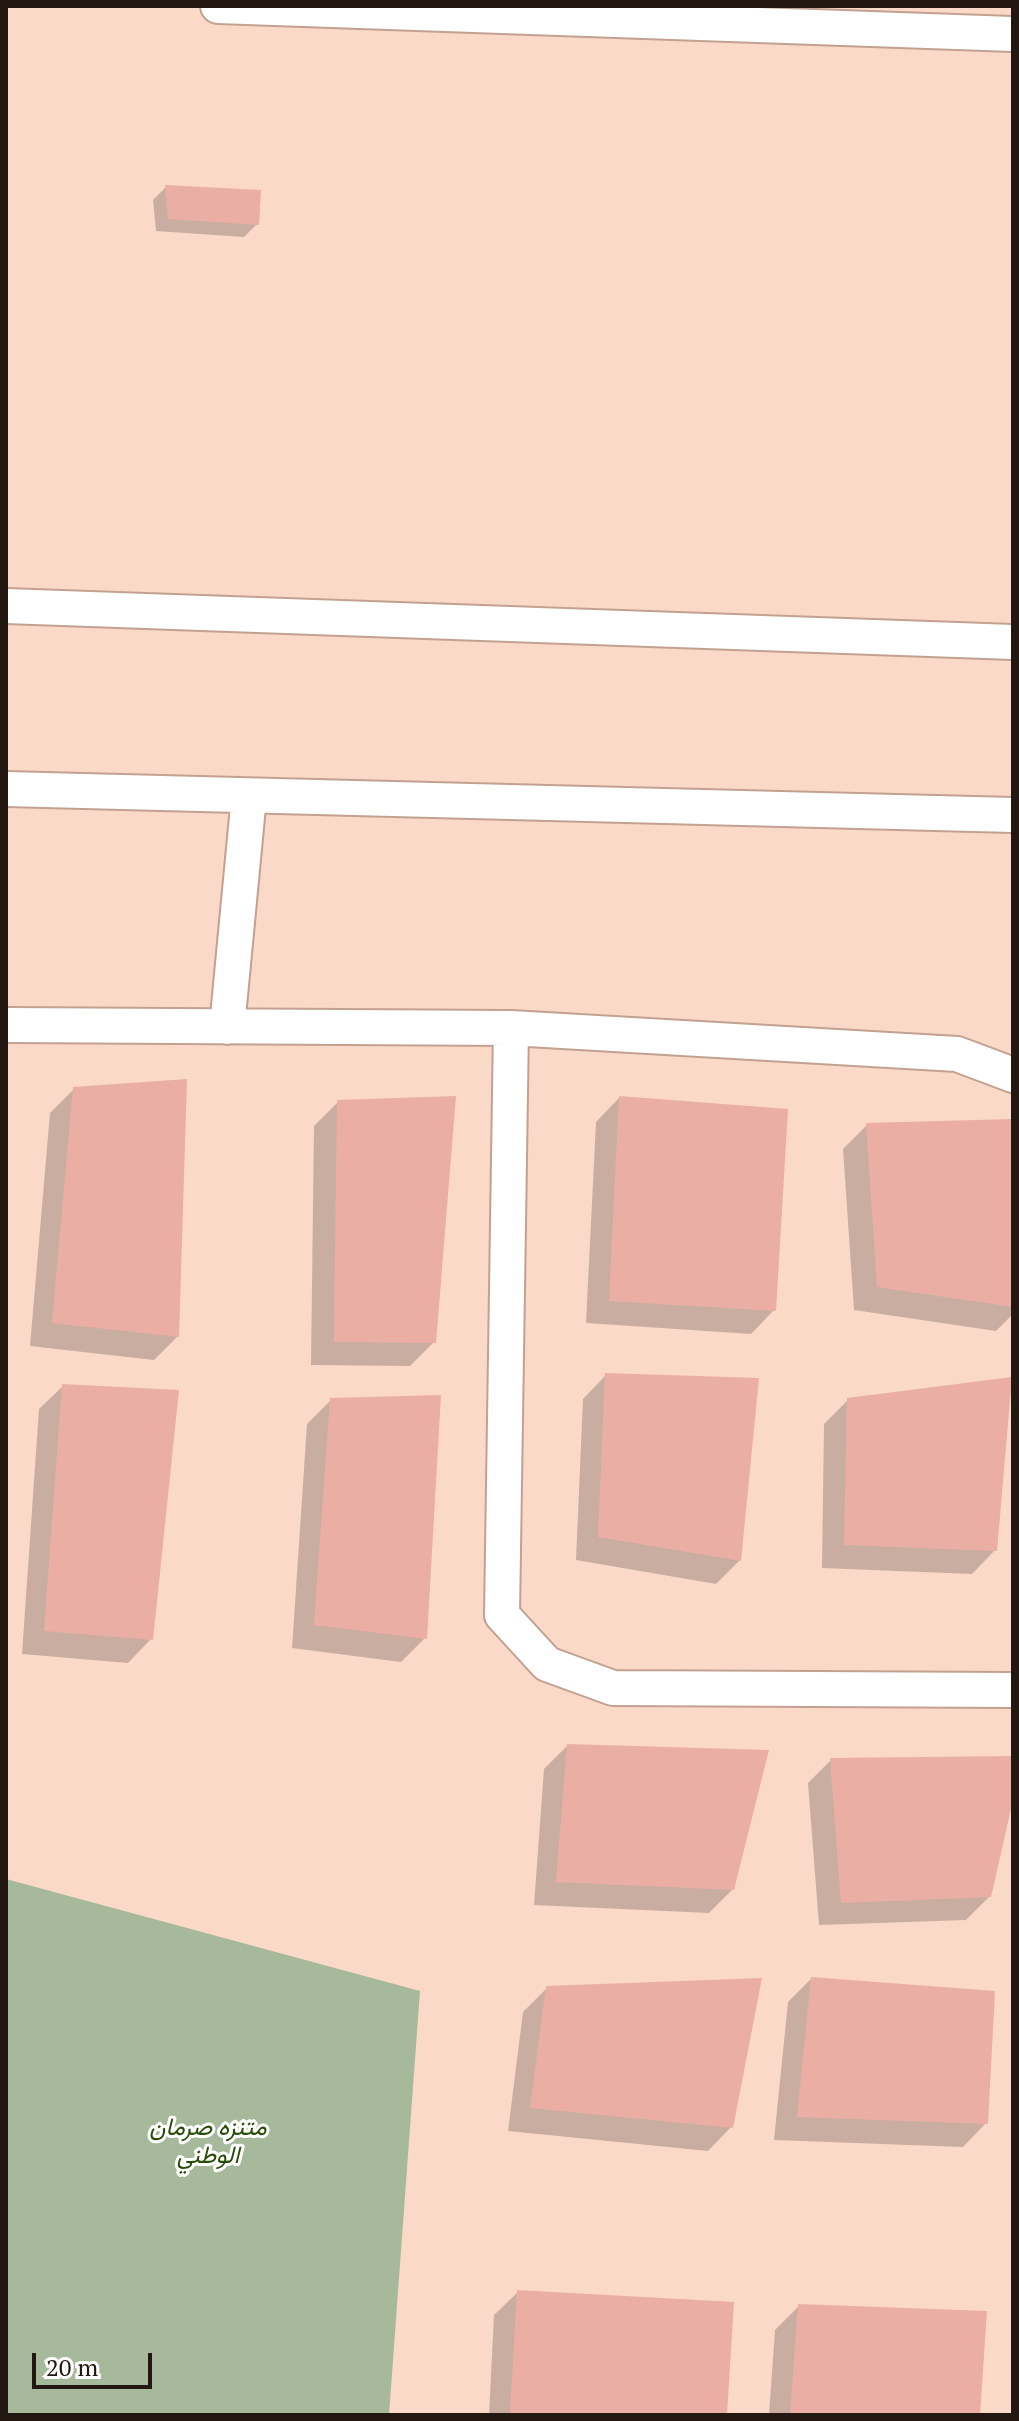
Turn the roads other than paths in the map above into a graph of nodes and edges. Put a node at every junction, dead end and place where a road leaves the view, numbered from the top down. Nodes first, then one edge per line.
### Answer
1 (218, 6) edge
2 (1013, 34) edge
3 (6, 606) edge
4 (1013, 642) edge
5 (6, 789) edge
6 (249, 796) junction
7 (1013, 815) edge
8 (6, 1025) edge
9 (227, 1027) junction
10 (511, 1028) junction
11 (1013, 1075) edge
12 (1013, 1690) edge

1 - 2 street
3 - 4 street
5 - 6 street
6 - 7 street
6 - 9 street
8 - 9 street
9 - 10 street
10 - 11 street
10 - 12 street

